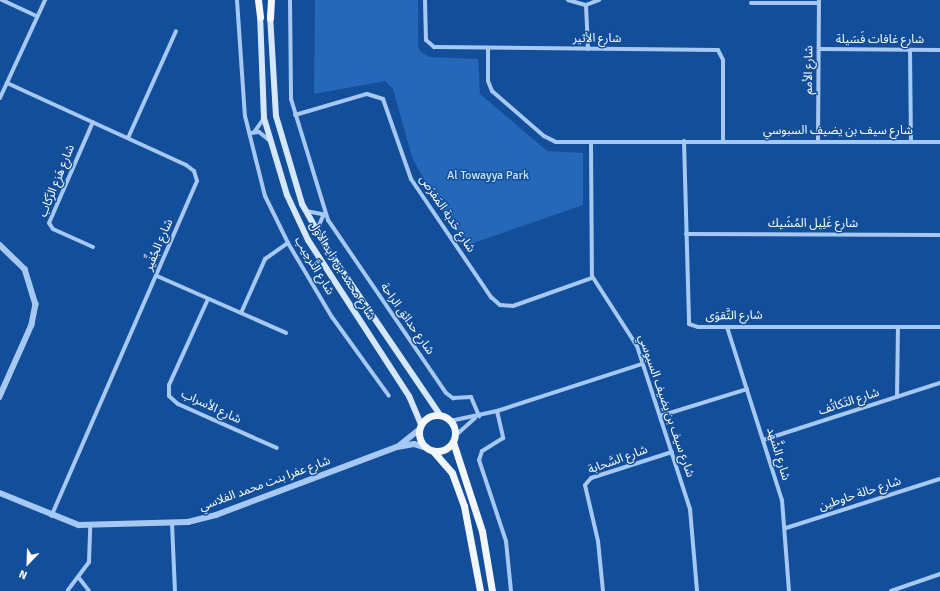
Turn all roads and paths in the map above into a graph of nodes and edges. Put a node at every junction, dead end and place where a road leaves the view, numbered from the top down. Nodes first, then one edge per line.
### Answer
1 (2, 0) edge
2 (45, 0) edge
3 (237, 0) edge
4 (259, 0) edge
5 (270, 0) edge
6 (290, 0) edge
7 (425, 0) edge
8 (568, 0) edge
9 (599, 0) edge
10 (819, 2) edge
11 (751, 3) dead end
12 (586, 6) junction
13 (37, 16) junction
14 (260, 17) joint
15 (270, 18) joint
16 (176, 31) dead end
17 (488, 48) junction
18 (588, 48) junction
19 (819, 49) junction
20 (910, 50) junction
21 (940, 50) edge
22 (7, 83) junction
23 (0, 98) edge
24 (295, 115) junction
25 (264, 118) junction
26 (93, 122) junction
27 (252, 132) junction
28 (128, 138) junction
29 (270, 141) junction
30 (684, 141) junction
31 (723, 141) junction
32 (818, 141) junction
33 (910, 142) junction
34 (940, 142) edge
35 (591, 143) junction
36 (306, 211) junction
37 (324, 216) junction
38 (316, 232) junction
39 (686, 234) junction
40 (940, 235) edge
41 (288, 243) junction
42 (0, 245) edge
43 (92, 247) dead end
44 (157, 276) junction
45 (592, 278) junction
46 (208, 299) junction
47 (241, 313) junction
48 (727, 327) junction
49 (898, 327) junction
50 (940, 327) edge
51 (286, 332) dead end
52 (642, 364) junction
53 (940, 383) edge
54 (747, 389) junction
55 (389, 396) dead end
56 (0, 397) edge
57 (897, 397) junction
58 (497, 411) junction
59 (440, 415) junction
60 (479, 416) junction
61 (660, 416) junction
62 (450, 421) junction
63 (420, 427) junction
64 (454, 439) junction
65 (764, 440) junction
66 (397, 447) junction
67 (424, 447) junction
68 (277, 448) dead end
69 (433, 451) junction
70 (672, 452) junction
71 (940, 479) edge
72 (0, 494) edge
73 (51, 516) junction
74 (172, 522) junction
75 (90, 526) junction
76 (786, 528) junction
77 (940, 574) edge
78 (79, 578) junction
79 (68, 590) edge
80 (89, 591) edge
81 (175, 591) edge
82 (480, 591) edge
83 (492, 591) edge
84 (511, 591) edge
85 (603, 591) edge
86 (697, 591) edge
87 (789, 591) edge
88 (891, 591) edge

1 - 13 street
2 - 13 street
3 - 27 street, شارع التَّرحِيب
4 - 14 main road
5 - 15 main road
6 - 24 street, شارع حدائق الراحة
7 - 17 street, شارع الأثير
8 - 12 street
9 - 12 street
10 - 11 street
10 - 19 street, شارع الأمم
12 - 18 street
13 - 22 street
14 - 25 main road, شارع محمد بن زايد الأول
15 - 36 main road, شارع محمد بن زايد الأول
16 - 28 street
17 - 18 street, شارع الأثير
17 - 35 street, شارع سيف بن يضيف السبوسي
18 - 31 street, شارع الأثير
19 - 20 street, شارع غافات فَسَيلة
19 - 32 street, شارع الأمم
20 - 21 street, شارع غافات فَسَيلة
20 - 33 street
22 - 23 street
22 - 26 street, شارع الجُفِّير
24 - 37 street, شارع حدائق الراحة
24 - 45 street, شارع حَدبة المَفرَص
25 - 27 street
25 - 29 main road, شارع محمد بن زايد الأول
26 - 28 street, شارع الجُفِّير
26 - 43 street, شارع هَزع الرِّكاب
27 - 29 street
27 - 41 street, شارع التَّرحِيب
28 - 44 street, شارع الجُفِّير
29 - 63 main road, شارع محمد بن زايد الأول
30 - 31 street, شارع سيف بن يضيف السبوسي
30 - 35 street, شارع سيف بن يضيف السبوسي
30 - 39 street, شارع التَّقوَى
31 - 32 street, شارع سيف بن يضيف السبوسي
32 - 33 street, شارع سيف بن يضيف السبوسي
33 - 34 street, شارع سيف بن يضيف السبوسي
35 - 45 street
36 - 37 street
36 - 38 main road, شارع محمد بن زايد الأول
37 - 38 street
37 - 60 street, شارع حدائق الراحة
38 - 59 main road, شارع محمد بن زايد الأول
39 - 40 street, شارع غَلِيل المُشَيك
39 - 48 street, شارع التَّقوَى
41 - 47 street
41 - 55 street, شارع التَّرحِيب
42 - 56 street
44 - 46 street
44 - 73 street, شارع الجُفِّير
45 - 52 street, شارع سيف بن يضيف السبوسي
46 - 47 street
46 - 68 street, شارع الأسراب
47 - 51 street
48 - 49 street, شارع التَّقوَى
48 - 54 street, شارع الشَّهد
49 - 50 street, شارع التَّقوَى
49 - 57 street
52 - 58 street
52 - 61 street, شارع سيف بن يضيف السبوسي
53 - 57 street, شارع التَكاتُف
54 - 61 street
54 - 65 street, شارع الشَّهد
57 - 65 street, شارع التَكاتُف
58 - 60 street
58 - 84 street
59 - 62 main road
59 - 63 main road
60 - 62 street
60 - 64 street
61 - 70 street, شارع سيف بن يضيف السبوسي
62 - 64 main road
63 - 66 street, شارع عفرا بنت محمد الفلاسي
63 - 67 main road
64 - 69 main road
64 - 83 main road
65 - 76 street, شارع الشَّهد
66 - 67 street, شارع عفرا بنت محمد الفلاسي
66 - 74 street, شارع عفرا بنت محمد الفلاسي
67 - 69 main road
69 - 82 main road
70 - 85 street, شارع السَّحابة
70 - 86 street, شارع سيف بن يضيف السبوسي
71 - 76 street, شارع حالة حاوطين
72 - 73 street, شارع عفرا بنت محمد الفلاسي
73 - 75 street, شارع عفرا بنت محمد الفلاسي
74 - 75 street, شارع عفرا بنت محمد الفلاسي
74 - 81 street
75 - 78 street
76 - 87 street, شارع الشَّهد
77 - 88 street
78 - 79 street
78 - 80 street

